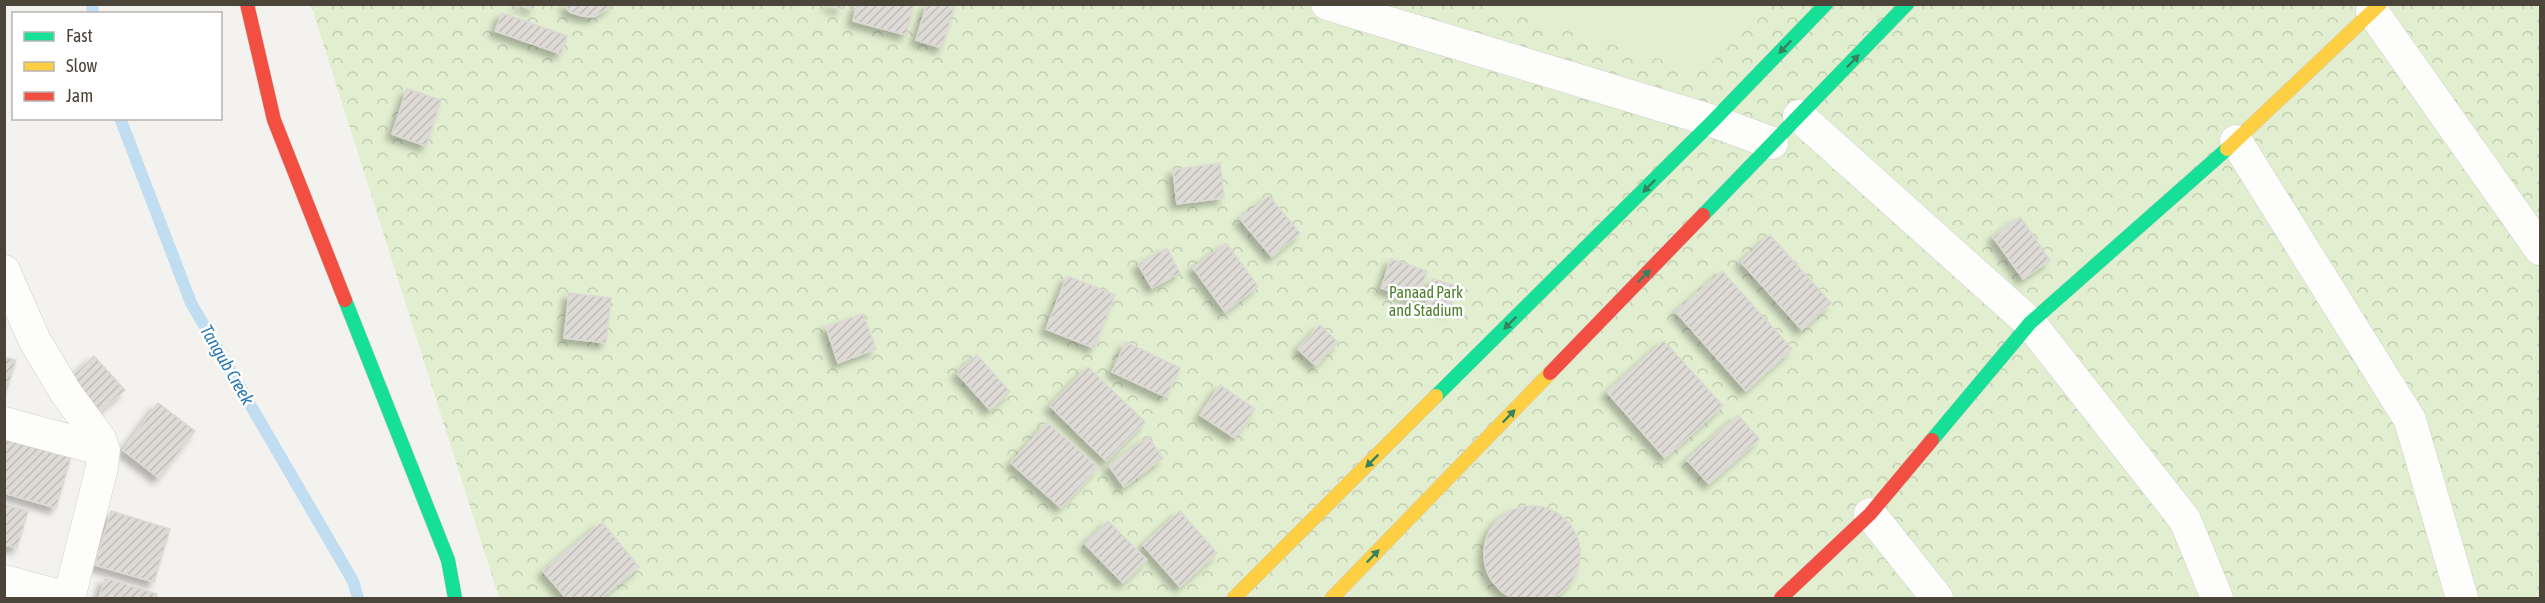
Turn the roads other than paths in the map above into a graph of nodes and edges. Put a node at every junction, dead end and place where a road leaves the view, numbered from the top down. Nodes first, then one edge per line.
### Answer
1 (247, 4) edge
2 (1327, 4) edge
3 (1826, 4) edge
4 (1907, 4) edge
5 (2376, 8) edge
6 (1799, 116) junction
7 (1713, 121) junction
8 (2236, 141) junction
9 (1772, 143) junction
10 (2541, 249) edge
11 (5, 278) edge
12 (2030, 323) junction
13 (4, 423) edge
14 (104, 450) junction
15 (1870, 514) junction
16 (4, 581) edge
17 (68, 598) edge
18 (455, 598) edge
19 (1234, 598) edge
20 (1332, 598) edge
21 (1781, 598) edge
22 (1936, 598) edge
23 (2217, 598) edge
24 (2462, 598) edge

1 - 18 street
2 - 7 street
3 -> 7 street
6 -> 4 street
5 - 8 street
5 - 10 street
6 - 9 street
6 - 12 street
7 - 9 street
7 -> 19 street
8 - 12 street
8 - 24 street
20 -> 9 street
11 - 14 street
12 - 15 street
12 - 23 street
13 - 14 street
14 - 17 street
15 - 21 street
15 - 22 street
16 - 17 street

